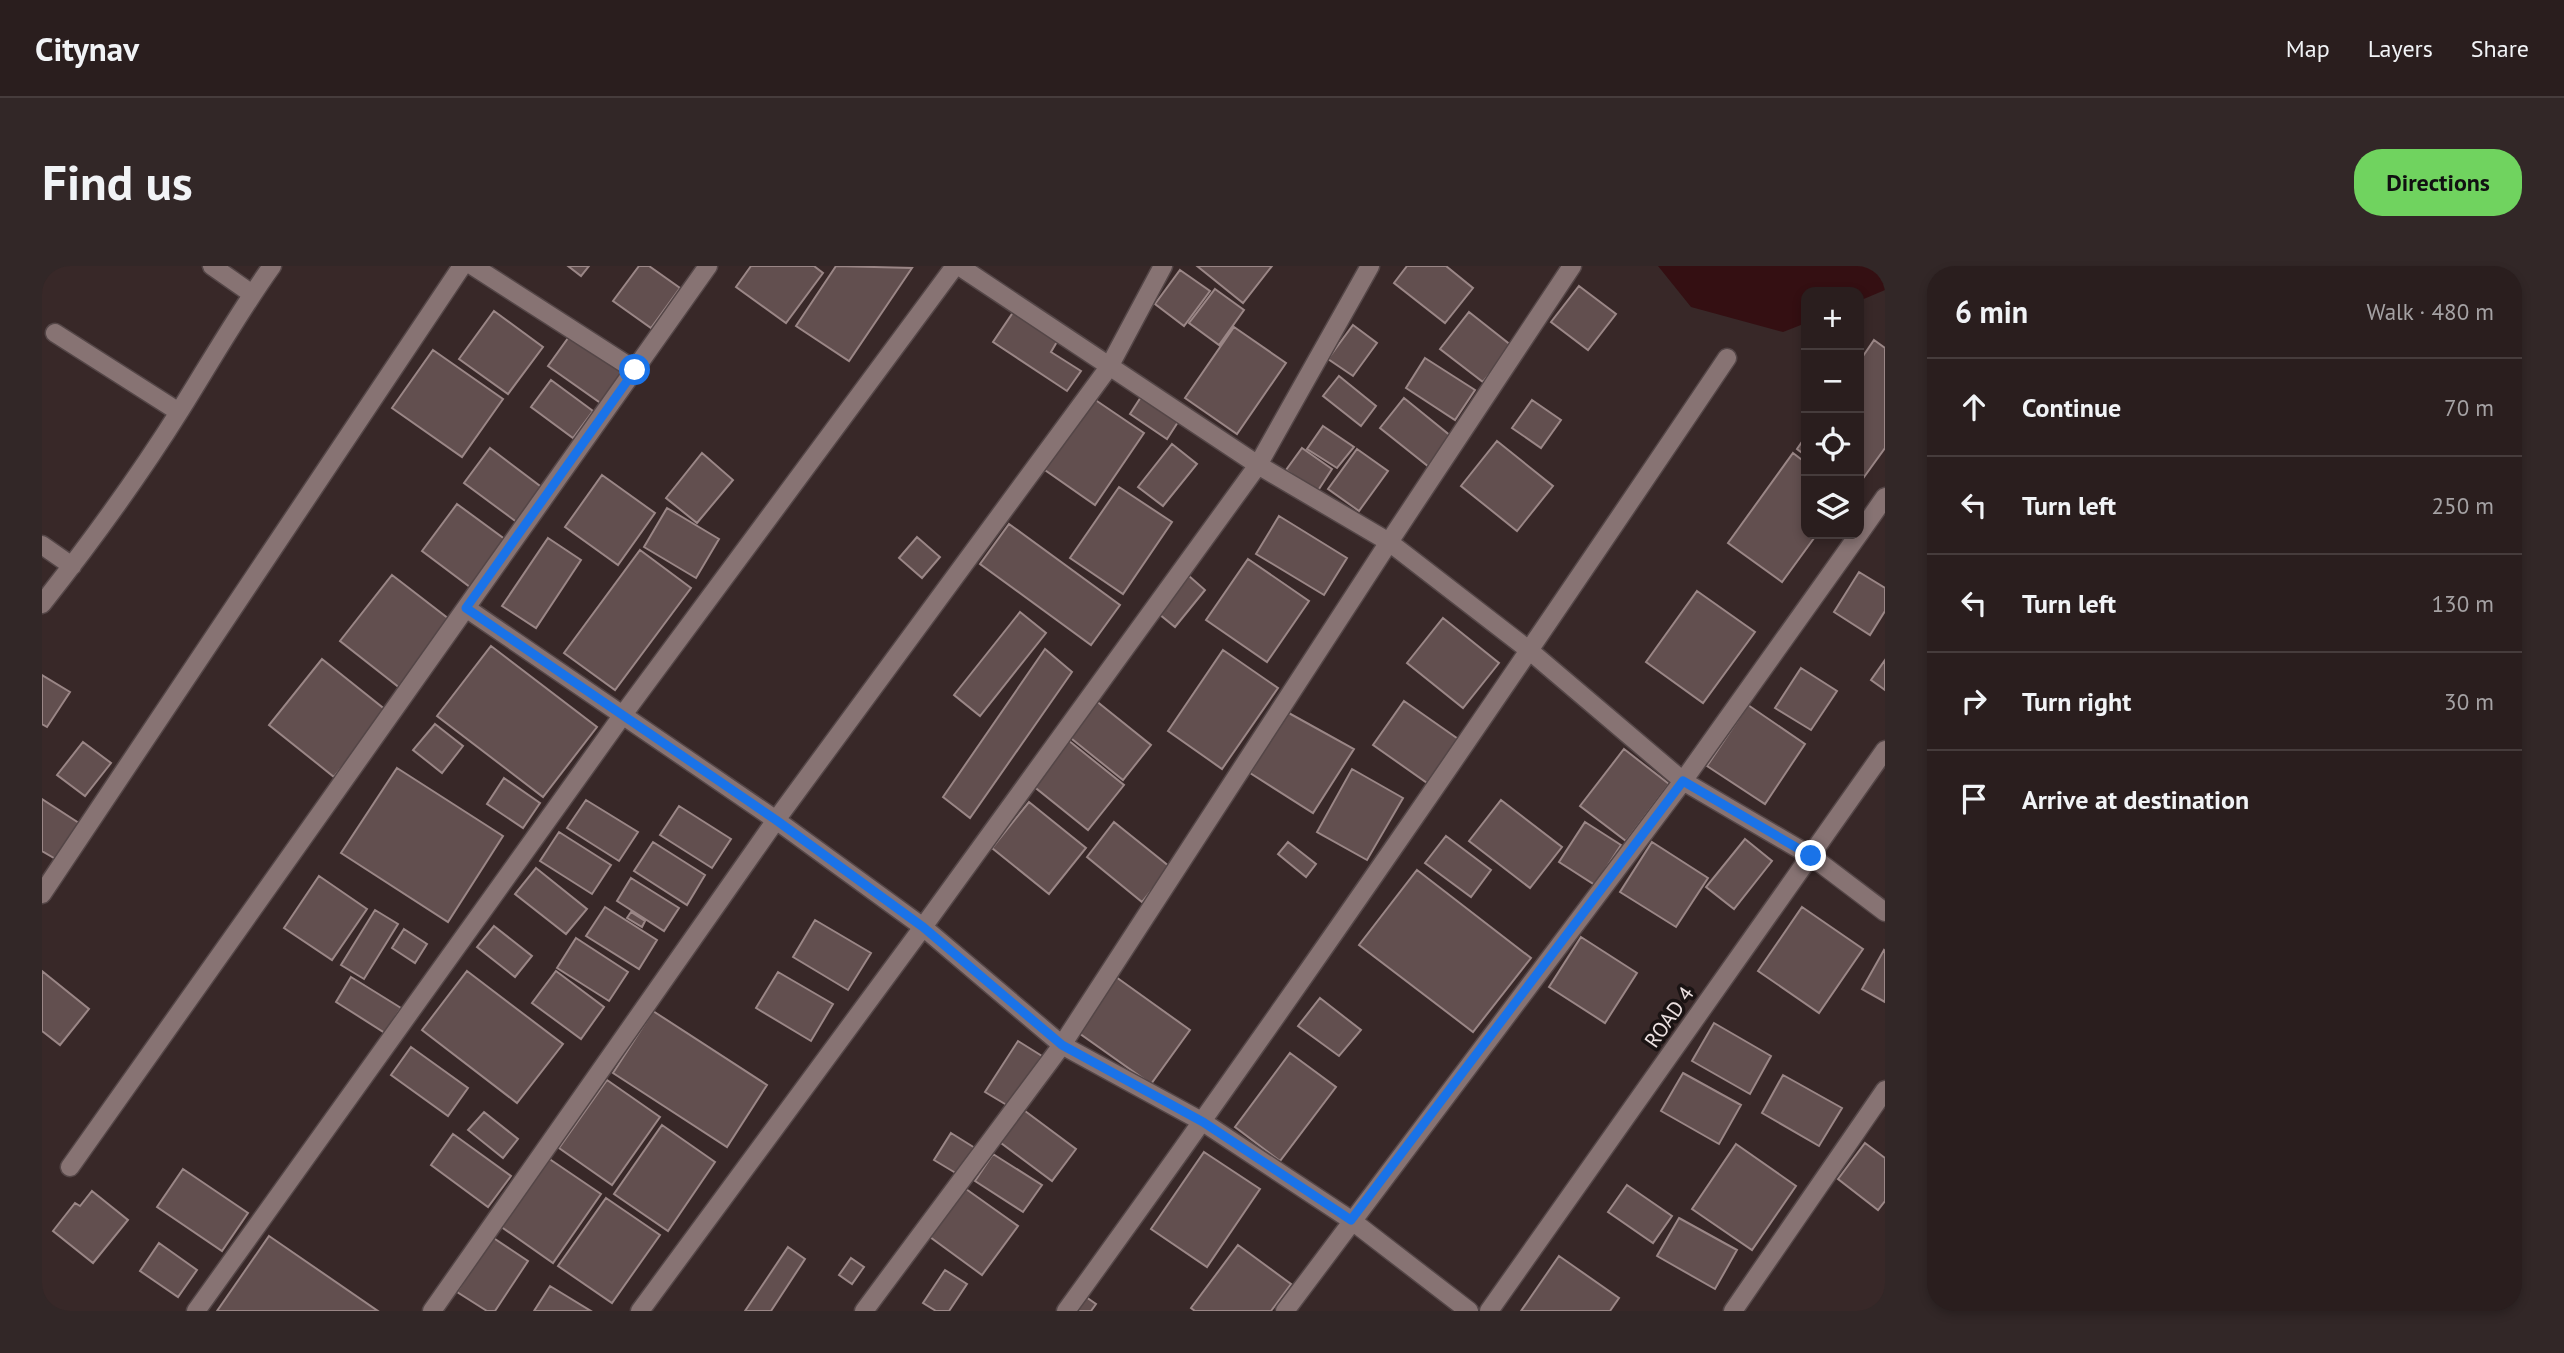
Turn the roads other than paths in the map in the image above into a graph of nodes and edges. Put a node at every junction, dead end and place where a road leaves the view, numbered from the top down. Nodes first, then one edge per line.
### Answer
1 (212, 266) edge
2 (272, 266) edge
3 (462, 266) edge
4 (472, 266) edge
5 (708, 266) edge
6 (957, 266) edge
7 (1163, 266) edge
8 (1370, 266) edge
9 (1572, 266) edge
10 (252, 294) junction
11 (55, 333) dead end
12 (1727, 358) dead end
13 (1109, 367) junction
14 (635, 370) junction
15 (179, 412) junction
16 (1258, 465) junction
17 (1885, 497) edge
18 (1864, 527) edge
19 (1855, 539) edge
20 (1389, 542) junction
21 (42, 545) edge
22 (72, 566) junction
23 (42, 604) edge
24 (466, 608) junction
25 (1530, 651) junction
26 (622, 716) junction
27 (1885, 750) edge
28 (1683, 781) junction
29 (776, 820) junction
30 (1811, 856) junction
31 (42, 894) edge
32 (1885, 912) edge
33 (923, 927) junction
34 (1062, 1045) junction
35 (1885, 1090) edge
36 (1203, 1122) junction
37 (70, 1167) dead end
38 (1351, 1220) junction
39 (196, 1311) edge
40 (432, 1311) edge
41 (640, 1311) edge
42 (864, 1311) edge
43 (1066, 1311) edge
44 (1285, 1311) edge
45 (1469, 1311) edge
46 (1489, 1311) edge
47 (1733, 1311) edge

1 - 10 street
2 - 10 street
3 - 31 street
4 - 14 street
5 - 14 street
6 - 13 street
6 - 26 street
7 - 13 street
8 - 16 street
9 - 20 street
10 - 15 street
11 - 15 street
12 - 25 street
13 - 16 street
13 - 29 street
14 - 24 street
15 - 22 street
16 - 20 street
16 - 33 street
17 - 18 street
19 - 28 street
20 - 25 street
20 - 34 street
21 - 22 street
22 - 23 street
24 - 26 street
24 - 37 street
25 - 28 street
25 - 36 street
26 - 29 street
26 - 39 street
27 - 30 street, ROAD 4
28 - 30 street
28 - 38 street
29 - 33 street
29 - 40 street
30 - 32 street
30 - 46 street, ROAD 4
33 - 34 street
33 - 41 street
34 - 36 street
34 - 42 street
35 - 47 street
36 - 38 street
36 - 43 street
38 - 44 street
38 - 45 street

